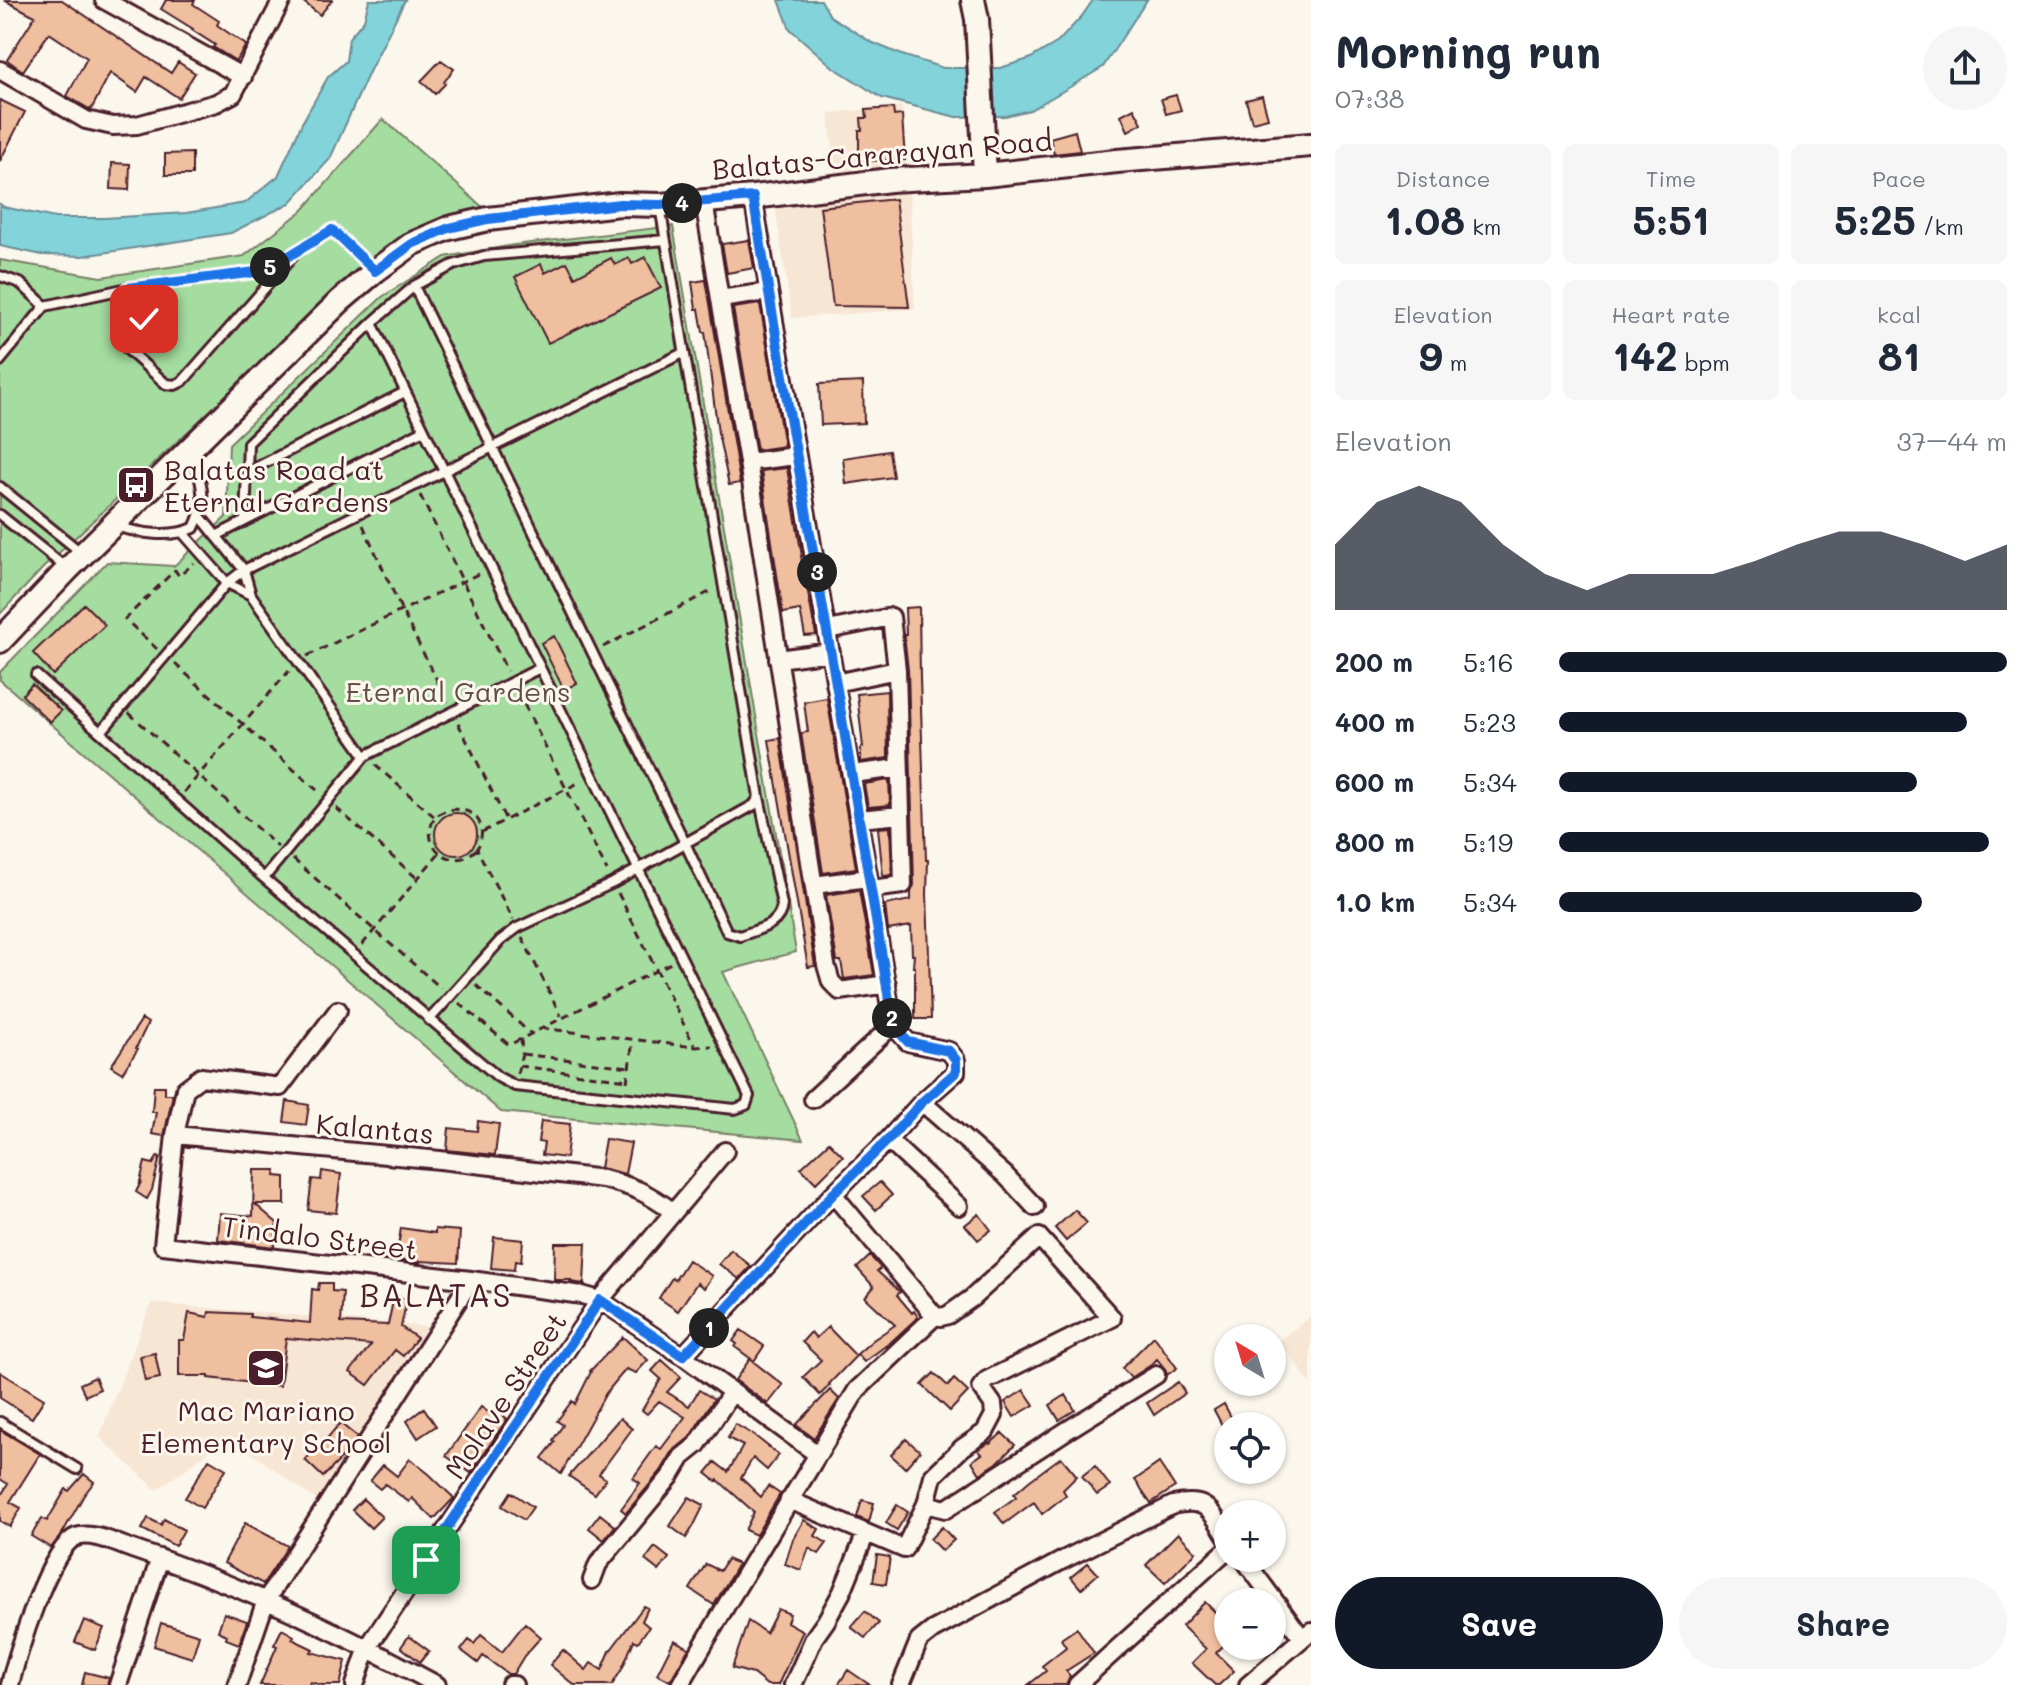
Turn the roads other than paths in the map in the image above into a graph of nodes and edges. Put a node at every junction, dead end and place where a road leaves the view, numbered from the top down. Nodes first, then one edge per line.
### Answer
1 (104, 0) edge
2 (282, 0) edge
3 (975, 9) edge
4 (0, 70) edge
5 (243, 77) junction
6 (1311, 145) edge
7 (985, 175) junction
8 (753, 197) junction
9 (704, 201) junction
10 (660, 205) junction
11 (665, 240) junction
12 (298, 250) junction
13 (375, 271) junction
14 (0, 276) edge
15 (414, 286) junction
16 (128, 288) junction
17 (768, 292) junction
18 (720, 299) junction
19 (45, 306) junction
20 (372, 323) junction
21 (683, 353) junction
22 (0, 361) edge
23 (405, 392) junction
24 (424, 430) junction
25 (492, 448) junction
26 (191, 449) junction
27 (795, 456) junction
28 (748, 462) junction
29 (444, 471) junction
30 (247, 472) junction
31 (0, 487) edge
32 (0, 515) edge
33 (200, 516) junction
34 (245, 521) junction
35 (114, 526) junction
36 (183, 533) junction
37 (216, 536) junction
38 (76, 562) junction
39 (244, 570) junction
40 (227, 583) junction
41 (251, 595) junction
42 (828, 630) junction
43 (0, 641) edge
44 (831, 652) junction
45 (778, 659) junction
46 (540, 668) junction
47 (897, 670) junction
48 (36, 675) dead end
49 (835, 683) junction
50 (101, 732) junction
51 (365, 756) junction
52 (899, 768) junction
53 (852, 774) junction
54 (759, 797) junction
55 (901, 815) junction
56 (859, 819) junction
57 (685, 843) junction
58 (638, 869) junction
59 (264, 878) junction
60 (870, 884) junction
61 (814, 885) junction
62 (887, 984) junction
63 (338, 1010) dead end
64 (429, 1020) junction
65 (893, 1025) junction
66 (813, 1099) dead end
67 (922, 1102) junction
68 (175, 1135) junction
69 (888, 1140) junction
70 (725, 1151) dead end
71 (833, 1194) junction
72 (959, 1206) dead end
73 (1035, 1207) dead end
74 (672, 1211) junction
75 (471, 1280) junction
76 (600, 1300) junction
77 (935, 1316) junction
78 (683, 1356) junction
79 (1156, 1375) dead end
80 (732, 1392) junction
81 (0, 1422) edge
82 (817, 1454) junction
83 (77, 1469) dead end
84 (789, 1500) junction
85 (926, 1504) junction
86 (1214, 1519) edge
87 (866, 1533) junction
88 (160, 1558) junction
89 (1214, 1562) edge
90 (1255, 1572) edge
91 (592, 1580) dead end
92 (266, 1600) junction
93 (1306, 1634) edge
94 (368, 1647) junction
95 (7, 1675) edge
96 (118, 1685) edge
97 (237, 1685) edge
98 (355, 1685) edge
99 (437, 1685) edge
100 (680, 1685) edge
101 (793, 1685) edge
102 (901, 1685) edge
103 (1077, 1685) edge
104 (1248, 1685) edge

1 - 5 street
2 - 5 street
3 - 7 main road
4 - 5 street
6 - 7 main road, Balatas-Cararayan Road
7 - 8 main road, Balatas-Cararayan Road
8 - 9 main road, Balatas-Cararayan Road
8 - 17 street
9 - 10 main road, Balatas-Cararayan Road
9 - 18 street
10 - 11 lane
10 - 13 main road, Balatas-Cararayan Road
11 - 15 lane
11 - 21 lane
12 - 13 lane
12 - 16 lane
12 - 16 lane
13 - 26 main road, Balatas-Cararayan Road
14 - 19 lane
15 - 20 lane
15 - 25 lane
16 - 19 lane
17 - 18 street
17 - 27 street
18 - 28 street
19 - 22 lane
20 - 23 lane
20 - 30 lane
21 - 25 lane
21 - 54 lane
23 - 24 lane
23 - 30 lane
24 - 29 lane
24 - 34 lane
25 - 29 lane
25 - 57 lane
26 - 33 lane
26 - 35 main road, Balatas-Cararayan Road
27 - 28 street
27 - 42 street
28 - 45 street
29 - 39 lane
29 - 46 lane
30 - 34 lane
31 - 38 lane
32 - 38 lane
33 - 36 lane
33 - 37 lane
34 - 37 lane
35 - 36 lane
35 - 38 main road, Balatas-Cararayan Road
36 - 40 lane
37 - 39 lane
38 - 43 main road, Balatas-Cararayan Road
39 - 40 lane
39 - 41 lane
40 - 41 lane
40 - 50 lane
41 - 51 lane
42 - 44 street
42 - 47 street
44 - 45 street
44 - 49 street
45 - 61 street
46 - 51 lane
46 - 58 lane
47 - 49 street
47 - 52 street
48 - 50 lane
49 - 53 street
50 - 59 lane
51 - 59 lane
52 - 53 street
52 - 55 street
53 - 56 street
54 - 57 lane
54 - 57 lane
55 - 56 street
55 - 60 street
56 - 60 street
57 - 58 lane
58 - 64 lane
58 - 64 lane
59 - 64 lane
60 - 61 street
60 - 62 street
61 - 62 street
62 - 65 street
63 - 68 street
65 - 66 street
65 - 67 street
67 - 69 street
67 - 73 street
68 - 74 street, Kalantas
68 - 75 street, Tindalo Street
69 - 71 street
69 - 72 street
70 - 74 street, Molave Street
71 - 77 street
71 - 78 street
74 - 76 street, Molave Street
75 - 76 street, Tindalo Street
75 - 92 street
76 - 78 street
76 - 94 street, Molave Street
77 - 82 street
77 - 85 street
78 - 80 street
79 - 85 street
80 - 82 street
80 - 91 street
81 - 83 lane
82 - 84 street
84 - 87 street
84 - 100 street
85 - 87 street
86 - 102 street
87 - 101 street
88 - 92 street
88 - 95 street
88 - 96 street
89 - 103 street
90 - 93 street
92 - 94 street
92 - 97 street
93 - 104 street
94 - 98 street, Molave Street
94 - 99 street

